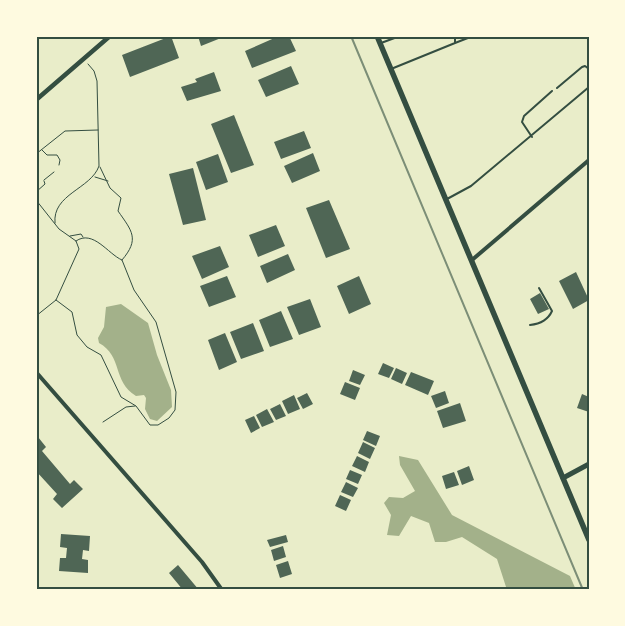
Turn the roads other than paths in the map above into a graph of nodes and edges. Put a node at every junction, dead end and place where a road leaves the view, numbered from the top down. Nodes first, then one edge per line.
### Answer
1 (109, 36) edge
2 (377, 36) edge
3 (400, 36) edge
4 (455, 36) edge
5 (473, 36) edge
6 (455, 43) junction
7 (380, 44) junction
8 (391, 69) junction
9 (589, 69) edge
10 (589, 87) edge
11 (557, 88) dead end
12 (552, 91) dead end
13 (36, 100) edge
14 (532, 137) junction
15 (589, 160) edge
16 (447, 199) junction
17 (472, 260) junction
18 (539, 288) dead end
19 (530, 325) dead end
20 (36, 372) edge
21 (589, 464) edge
22 (563, 478) junction
23 (589, 540) edge
24 (222, 590) edge

1 - 13 street
2 - 7 main road
3 - 7 lane
4 - 6 lane
5 - 6 lane
6 - 8 lane
7 - 8 main road
8 - 16 main road
9 - 11 lane
10 - 14 lane
12 - 14 lane
14 - 16 lane
15 - 17 street
16 - 17 main road
17 - 22 main road
18 - 19 lane
20 - 24 street
21 - 22 main road
22 - 23 main road

